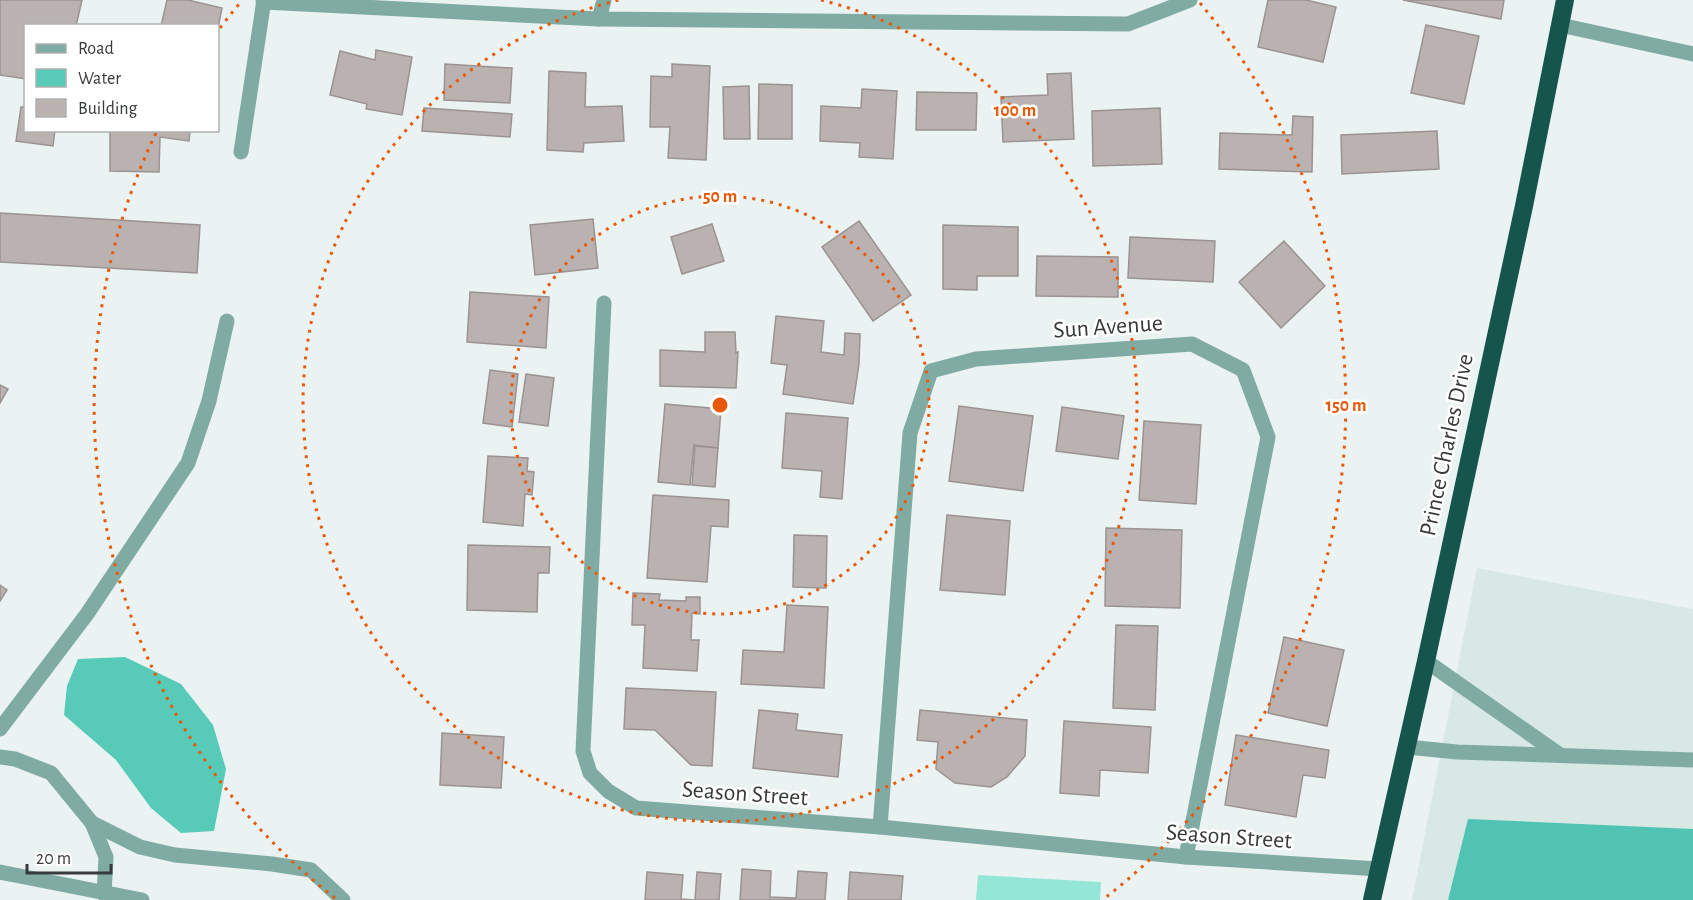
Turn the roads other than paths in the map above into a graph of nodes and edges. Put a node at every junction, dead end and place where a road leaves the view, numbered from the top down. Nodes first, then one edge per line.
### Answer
1 (604, 0) edge
2 (1191, 0) edge
3 (1565, 0) edge
4 (263, 1) edge
5 (599, 19) junction
6 (1560, 25) junction
7 (1693, 54) edge
8 (241, 152) dead end
9 (604, 303) dead end
10 (227, 321) dead end
11 (1426, 661) junction
12 (0, 729) edge
13 (1407, 747) junction
14 (1560, 755) junction
15 (0, 757) edge
16 (1693, 760) edge
17 (92, 823) junction
18 (880, 827) junction
19 (1186, 857) junction
20 (1379, 868) junction
21 (0, 872) edge
22 (104, 894) junction
23 (142, 900) edge
24 (344, 900) edge
25 (1372, 900) edge

1 - 5 street
2 - 5 street
3 - 6 highway, Prince Charles Drive
4 - 5 street
4 - 8 street
6 - 7 street
6 - 11 highway, Prince Charles Drive
9 - 18 street, Season Street
10 - 12 street
11 - 13 highway, Prince Charles Drive
11 - 14 street
13 - 14 street
13 - 20 highway, Prince Charles Drive
14 - 16 street
15 - 17 street
17 - 22 street
17 - 24 street
18 - 19 street, Season Street
18 - 19 street, Sun Avenue
19 - 20 street, Season Street
20 - 25 highway, Prince Charles Drive
21 - 22 street
22 - 23 street

